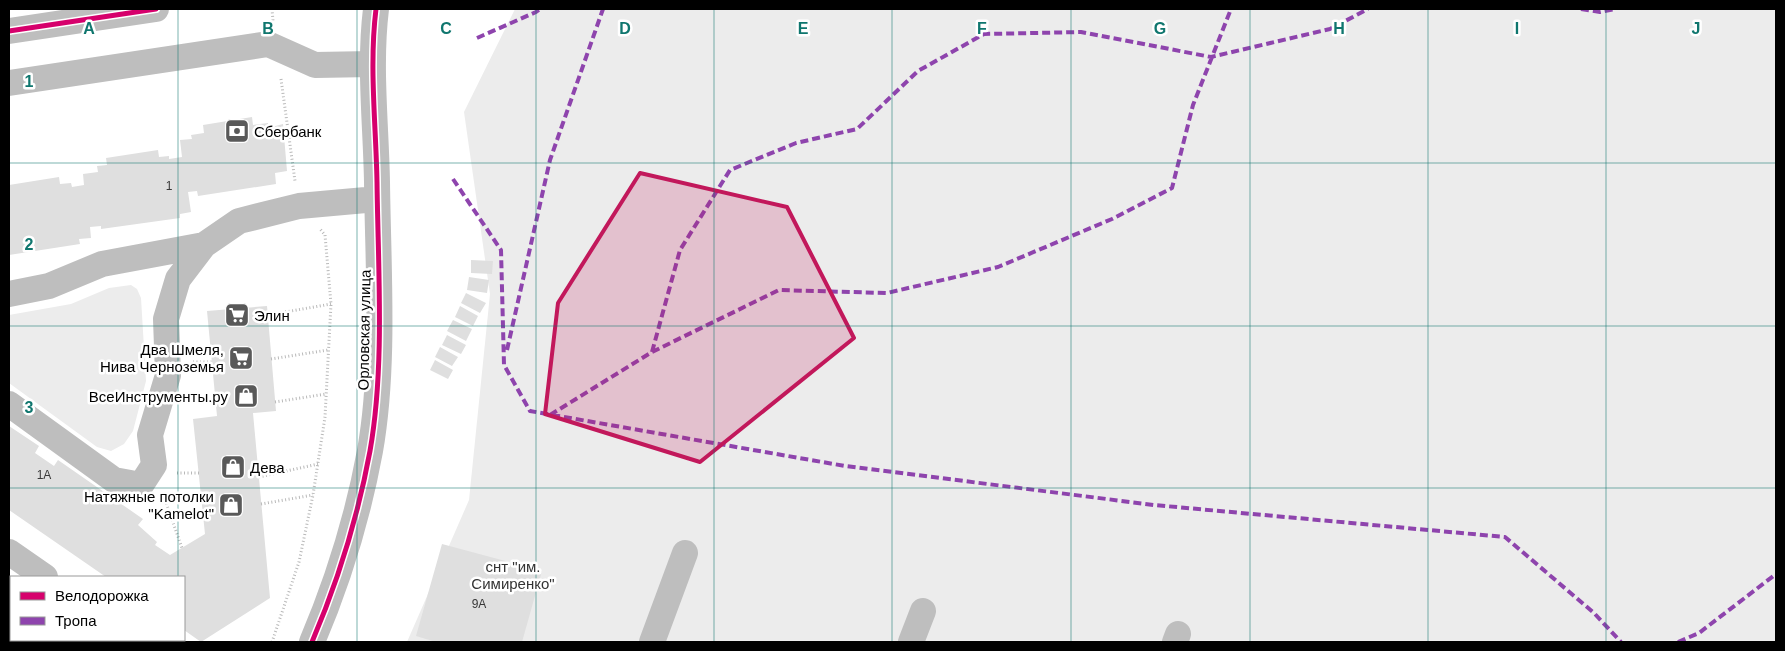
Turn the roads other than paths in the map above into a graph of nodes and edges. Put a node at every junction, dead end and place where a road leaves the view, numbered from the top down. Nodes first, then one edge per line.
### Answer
1 (156, 9) edge
2 (376, 9) edge
3 (9, 31) edge
4 (372, 64) junction
5 (9, 83) edge
6 (377, 199) junction
7 (204, 245) junction
8 (9, 294) edge
9 (9, 404) edge
10 (9, 552) edge
11 (685, 553) dead end
12 (44, 576) edge
13 (923, 611) dead end
14 (312, 642) edge
15 (652, 642) edge
16 (911, 642) edge

1 - 3 street
2 - 4 street, Орловская улица
4 - 5 street
4 - 6 street, Орловская улица
6 - 7 street
6 - 14 street, Орловская улица
7 - 8 street
7 - 9 street
10 - 12 street
11 - 15 street
13 - 16 street

